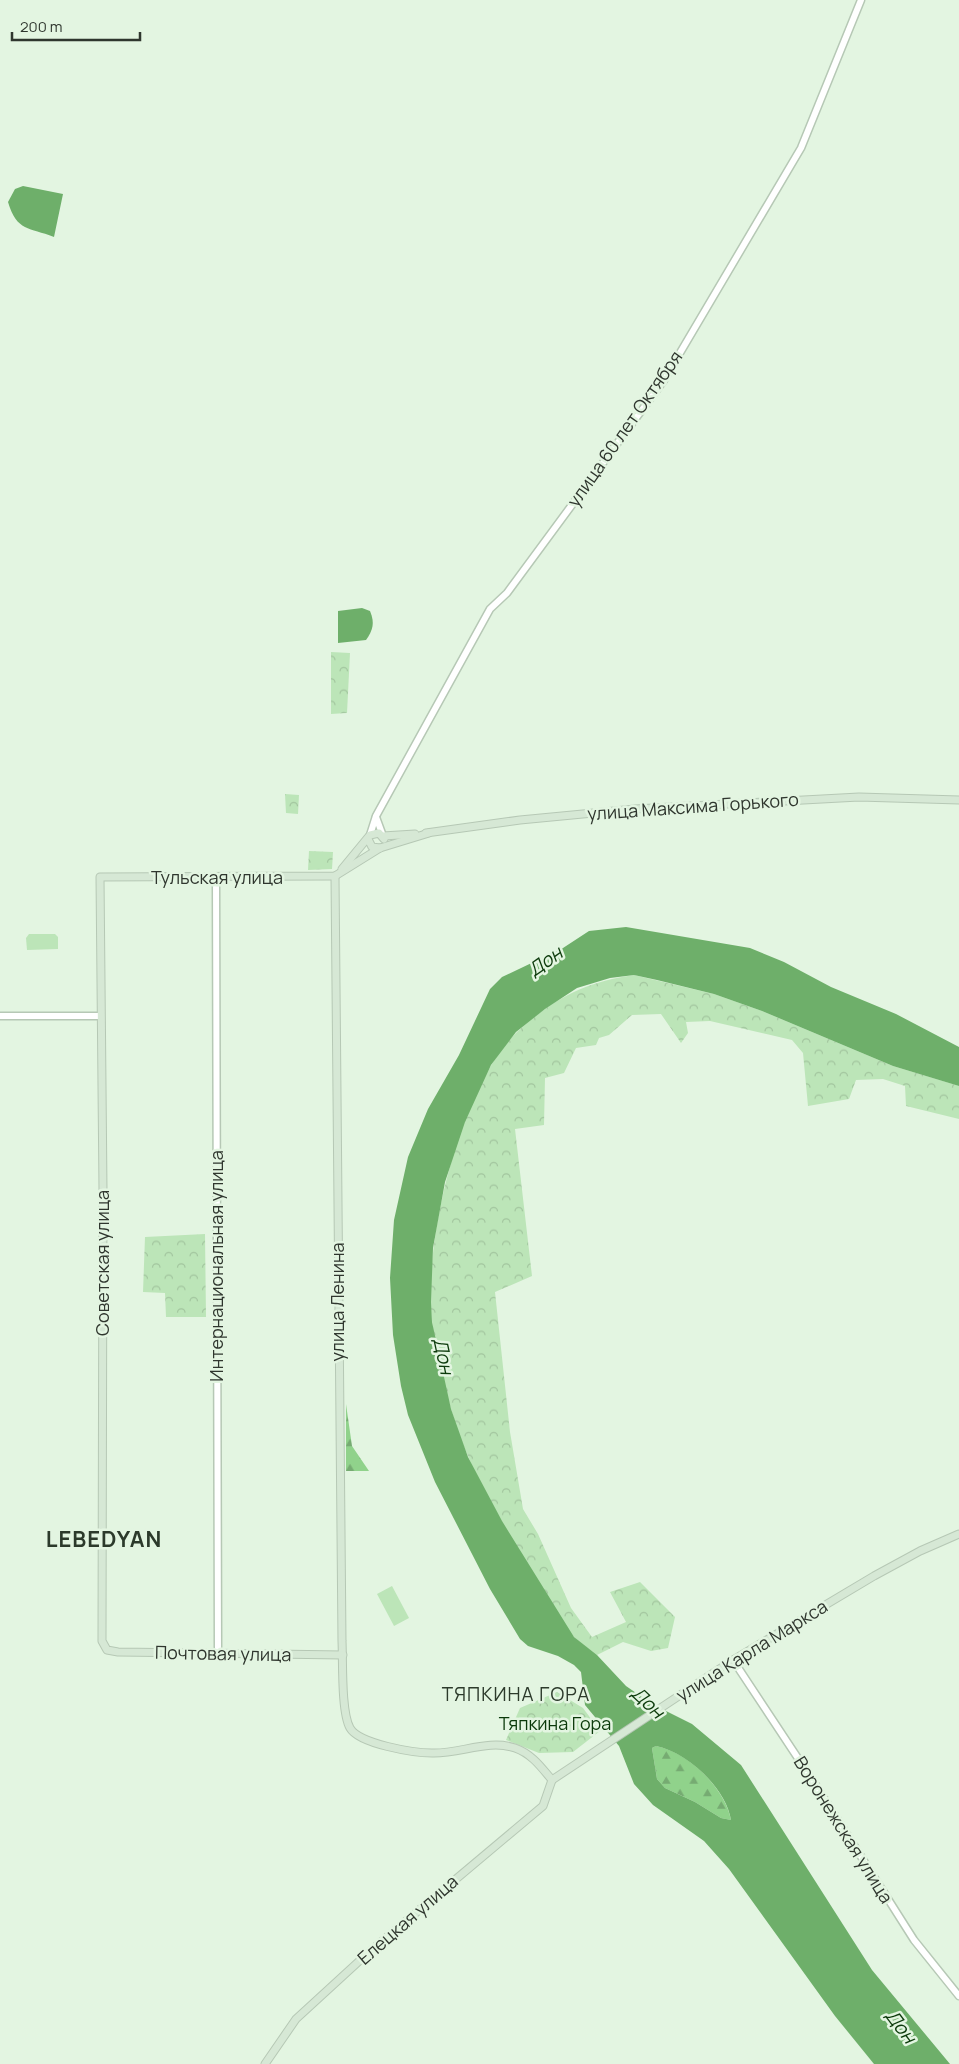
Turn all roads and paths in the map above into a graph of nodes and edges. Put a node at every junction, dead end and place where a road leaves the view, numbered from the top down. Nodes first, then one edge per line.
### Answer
1 (861, 0) edge
2 (959, 800) edge
3 (376, 816) junction
4 (429, 833) junction
5 (383, 836) junction
6 (369, 837) junction
7 (380, 848) junction
8 (335, 876) junction
9 (100, 877) joint
10 (216, 878) junction
11 (0, 1016) edge
12 (100, 1016) junction
13 (959, 1534) edge
14 (104, 1648) joint
15 (218, 1654) junction
16 (343, 1655) junction
17 (733, 1660) junction
18 (552, 1780) junction
19 (959, 1996) edge
20 (265, 2064) edge

1 - 3 street, улица 60 лет Октября
2 - 4 main road, улица Максима Горького
3 - 5 street
3 - 6 street, улица 60 лет Октября
4 - 5 main road, улица Максима Горького
4 - 7 main road, улица Максима Горького
5 - 6 main road
5 - 7 main road
6 - 7 main road
6 - 8 main road
7 - 8 main road
8 - 10 main road, Тульская улица
8 - 16 main road, улица Ленина
9 - 10 main road, Тульская улица
9 - 12 main road, Советская улица
10 - 15 street, Интернациональная улица
11 - 12 street
12 - 14 main road, Советская улица
13 - 17 main road, улица Карла Маркса
14 - 15 main road, Почтовая улица
15 - 16 main road, Почтовая улица
16 - 18 main road, улица Ленина
17 - 18 main road, улица Карла Маркса
17 - 19 street, Воронежская улица
18 - 20 main road, Елецкая улица

